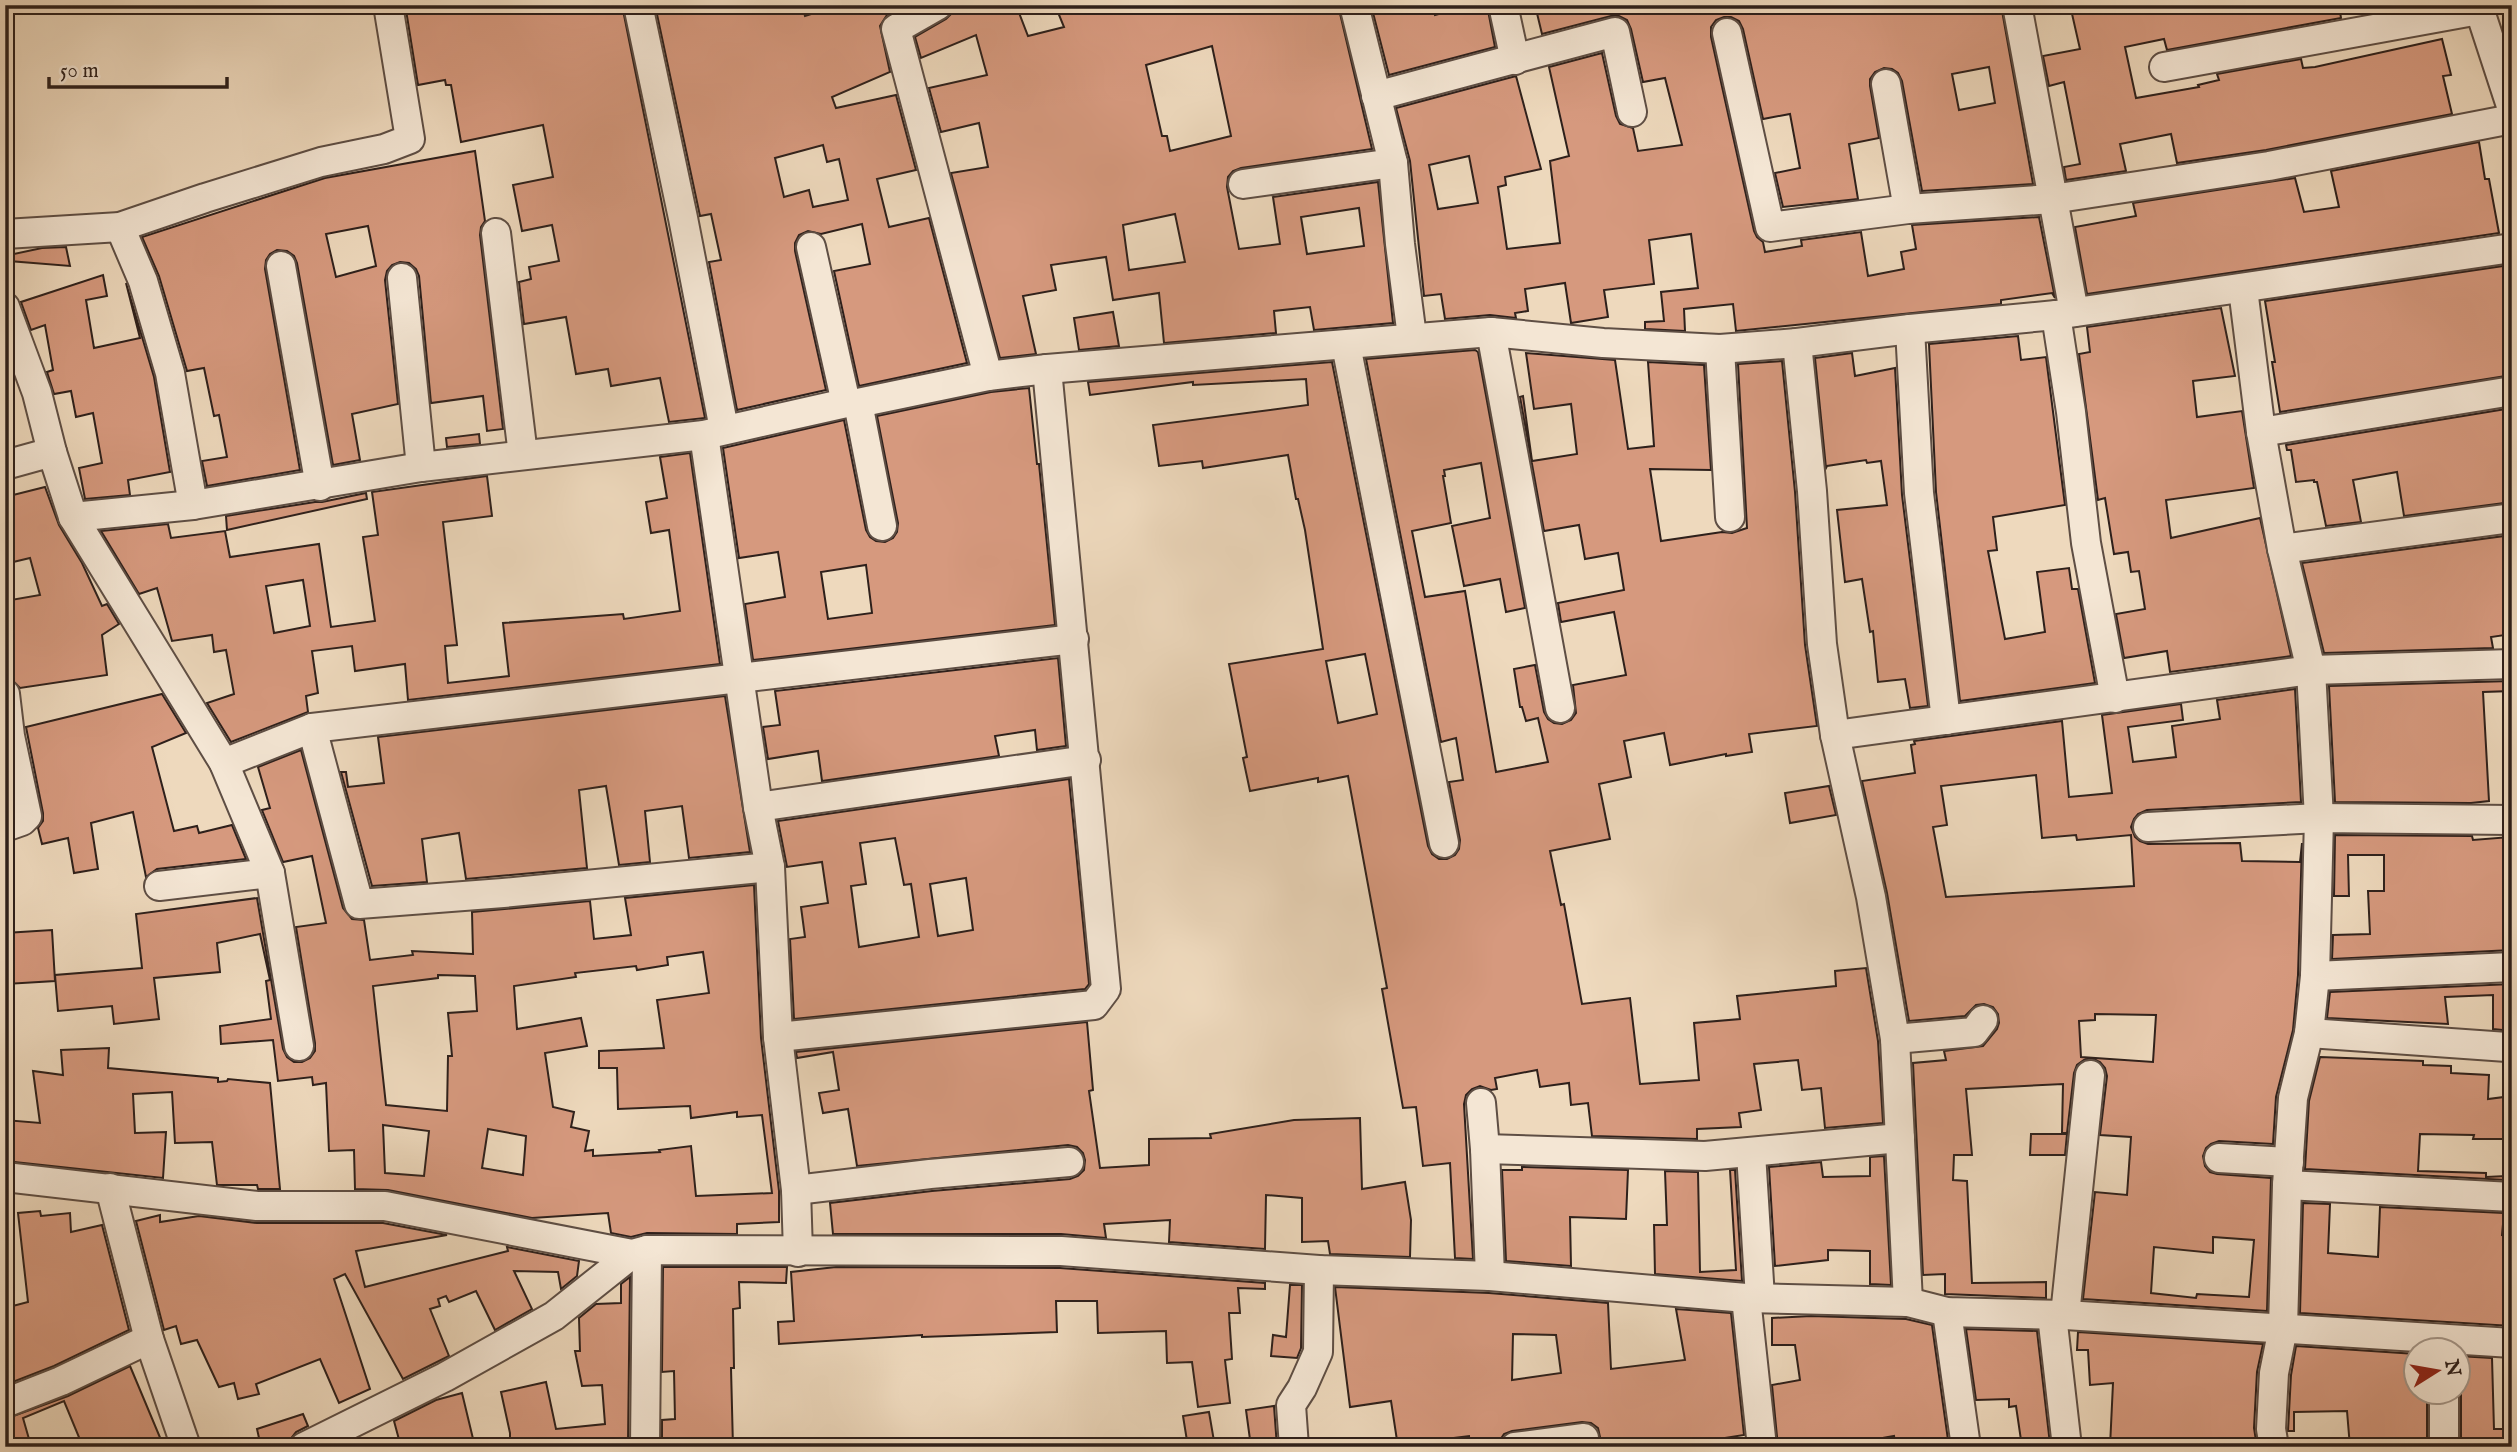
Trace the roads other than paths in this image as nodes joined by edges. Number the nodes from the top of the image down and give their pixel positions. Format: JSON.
{"nodes":[{"id":1,"x":388,"y":5,"type":"edge"},
{"id":2,"x":638,"y":5,"type":"edge"},
{"id":3,"x":938,"y":5,"type":"edge"},
{"id":4,"x":1354,"y":5,"type":"edge"},
{"id":5,"x":1503,"y":5,"type":"edge"},
{"id":6,"x":2017,"y":5,"type":"edge"},
{"id":7,"x":2479,"y":8,"type":"edge"},
{"id":8,"x":1727,"y":33,"type":"dead end"},
{"id":9,"x":1515,"y":60,"type":"junction"},
{"id":10,"x":2164,"y":67,"type":"dead end"},
{"id":11,"x":1886,"y":84,"type":"dead end"},
{"id":12,"x":1376,"y":96,"type":"junction"},
{"id":13,"x":2512,"y":108,"type":"edge"},
{"id":14,"x":1632,"y":112,"type":"dead end"},
{"id":15,"x":2512,"y":119,"type":"edge"},
{"id":16,"x":1393,"y":163,"type":"junction"},
{"id":17,"x":1243,"y":184,"type":"dead end"},
{"id":18,"x":2052,"y":199,"type":"junction"},
{"id":19,"x":1908,"y":209,"type":"junction"},
{"id":20,"x":120,"y":227,"type":"junction"},
{"id":21,"x":496,"y":233,"type":"dead end"},
{"id":22,"x":5,"y":234,"type":"edge"},
{"id":23,"x":811,"y":247,"type":"dead end"},
{"id":24,"x":2512,"y":248,"type":"edge"},
{"id":25,"x":281,"y":266,"type":"dead end"},
{"id":26,"x":402,"y":278,"type":"dead end"},
{"id":27,"x":2243,"y":289,"type":"junction"},
{"id":28,"x":5,"y":307,"type":"edge"},
{"id":29,"x":2065,"y":314,"type":"junction"},
{"id":30,"x":1910,"y":329,"type":"junction"},
{"id":31,"x":1491,"y":332,"type":"junction"},
{"id":32,"x":1412,"y":337,"type":"junction"},
{"id":33,"x":1797,"y":343,"type":"junction"},
{"id":34,"x":1346,"y":345,"type":"junction"},
{"id":35,"x":1720,"y":349,"type":"junction"},
{"id":36,"x":1047,"y":369,"type":"junction"},
{"id":37,"x":988,"y":376,"type":"junction"},
{"id":38,"x":2512,"y":391,"type":"edge"},
{"id":39,"x":852,"y":403,"type":"junction"},
{"id":40,"x":714,"y":432,"type":"junction"},
{"id":41,"x":2261,"y":432,"type":"junction"},
{"id":42,"x":52,"y":452,"type":"junction"},
{"id":43,"x":523,"y":455,"type":"junction"},
{"id":44,"x":5,"y":465,"type":"edge"},
{"id":45,"x":421,"y":467,"type":"junction"},
{"id":46,"x":320,"y":486,"type":"junction"},
{"id":47,"x":193,"y":505,"type":"junction"},
{"id":48,"x":73,"y":517,"type":"junction"},
{"id":49,"x":1730,"y":517,"type":"dead end"},
{"id":50,"x":2512,"y":518,"type":"edge"},
{"id":51,"x":882,"y":526,"type":"dead end"},
{"id":52,"x":2281,"y":549,"type":"junction"},
{"id":53,"x":1074,"y":639,"type":"junction"},
{"id":54,"x":2512,"y":664,"type":"edge"},
{"id":55,"x":2311,"y":670,"type":"junction"},
{"id":56,"x":740,"y":676,"type":"junction"},
{"id":57,"x":5,"y":694,"type":"edge"},
{"id":58,"x":2115,"y":698,"type":"junction"},
{"id":59,"x":1560,"y":708,"type":"dead end"},
{"id":60,"x":1946,"y":720,"type":"junction"},
{"id":61,"x":312,"y":728,"type":"junction"},
{"id":62,"x":1835,"y":735,"type":"junction"},
{"id":63,"x":8,"y":737,"type":"edge"},
{"id":64,"x":1086,"y":760,"type":"junction"},
{"id":65,"x":223,"y":763,"type":"junction"},
{"id":66,"x":758,"y":807,"type":"junction"},
{"id":67,"x":2319,"y":818,"type":"junction"},
{"id":68,"x":2512,"y":820,"type":"edge"},
{"id":69,"x":5,"y":827,"type":"edge"},
{"id":70,"x":2148,"y":827,"type":"dead end"},
{"id":71,"x":1444,"y":843,"type":"dead end"},
{"id":72,"x":770,"y":867,"type":"junction"},
{"id":73,"x":270,"y":873,"type":"junction"},
{"id":74,"x":159,"y":886,"type":"dead end"},
{"id":75,"x":2512,"y":968,"type":"edge"},
{"id":76,"x":2315,"y":976,"type":"junction"},
{"id":77,"x":1983,"y":1020,"type":"dead end"},
{"id":78,"x":2309,"y":1033,"type":"junction"},
{"id":79,"x":778,"y":1037,"type":"junction"},
{"id":80,"x":1895,"y":1039,"type":"junction"},
{"id":81,"x":299,"y":1046,"type":"dead end"},
{"id":82,"x":2507,"y":1047,"type":"dead end"},
{"id":83,"x":2090,"y":1075,"type":"dead end"},
{"id":84,"x":1481,"y":1103,"type":"dead end"},
{"id":85,"x":1900,"y":1138,"type":"junction"},
{"id":86,"x":1486,"y":1149,"type":"junction"},
{"id":87,"x":1751,"y":1153,"type":"junction"},
{"id":88,"x":2219,"y":1158,"type":"dead end"},
{"id":89,"x":1069,"y":1162,"type":"dead end"},
{"id":90,"x":2288,"y":1173,"type":"junction"},
{"id":91,"x":5,"y":1177,"type":"edge"},
{"id":92,"x":110,"y":1188,"type":"junction"},
{"id":93,"x":796,"y":1191,"type":"junction"},
{"id":94,"x":2512,"y":1197,"type":"edge"},
{"id":95,"x":640,"y":1252,"type":"junction"},
{"id":96,"x":798,"y":1252,"type":"junction"},
{"id":97,"x":1319,"y":1270,"type":"junction"},
{"id":98,"x":1490,"y":1276,"type":"junction"},
{"id":99,"x":1753,"y":1298,"type":"junction"},
{"id":100,"x":1908,"y":1302,"type":"junction"},
{"id":101,"x":1947,"y":1312,"type":"junction"},
{"id":102,"x":2058,"y":1315,"type":"junction"},
{"id":103,"x":2283,"y":1328,"type":"junction"},
{"id":104,"x":149,"y":1339,"type":"junction"},
{"id":105,"x":2402,"y":1341,"type":"edge"},
{"id":106,"x":2512,"y":1343,"type":"edge"},
{"id":107,"x":2472,"y":1344,"type":"edge"},
{"id":108,"x":5,"y":1403,"type":"edge"},
{"id":109,"x":2444,"y":1406,"type":"edge"},
{"id":110,"x":1584,"y":1438,"type":"dead end"},
{"id":111,"x":1754,"y":1445,"type":"edge"},
{"id":112,"x":186,"y":1447,"type":"edge"},
{"id":113,"x":304,"y":1447,"type":"edge"},
{"id":114,"x":645,"y":1447,"type":"edge"},
{"id":115,"x":1294,"y":1447,"type":"edge"},
{"id":116,"x":1515,"y":1447,"type":"edge"},
{"id":117,"x":1966,"y":1447,"type":"edge"},
{"id":118,"x":2067,"y":1447,"type":"edge"},
{"id":119,"x":2274,"y":1447,"type":"edge"},
{"id":120,"x":2444,"y":1447,"type":"edge"}],
"edges":[{"from":1,"to":20,"type":"street"},
{"from":2,"to":40,"type":"street"},
{"from":3,"to":37,"type":"street"},
{"from":4,"to":12,"type":"street"},
{"from":5,"to":9,"type":"street"},
{"from":6,"to":18,"type":"street"},
{"from":7,"to":10,"type":"street"},
{"from":7,"to":13,"type":"street"},
{"from":8,"to":19,"type":"street"},
{"from":9,"to":12,"type":"street"},
{"from":9,"to":14,"type":"street"},
{"from":11,"to":19,"type":"street"},
{"from":12,"to":16,"type":"street"},
{"from":15,"to":18,"type":"street"},
{"from":16,"to":17,"type":"street"},
{"from":16,"to":32,"type":"street"},
{"from":18,"to":19,"type":"street"},
{"from":18,"to":29,"type":"street"},
{"from":20,"to":22,"type":"street"},
{"from":20,"to":47,"type":"street"},
{"from":21,"to":43,"type":"street"},
{"from":23,"to":39,"type":"street"},
{"from":24,"to":27,"type":"street"},
{"from":25,"to":46,"type":"street"},
{"from":26,"to":45,"type":"street"},
{"from":27,"to":29,"type":"street"},
{"from":27,"to":41,"type":"street"},
{"from":28,"to":42,"type":"street"},
{"from":29,"to":30,"type":"street"},
{"from":29,"to":58,"type":"street"},
{"from":30,"to":33,"type":"street"},
{"from":30,"to":60,"type":"street"},
{"from":31,"to":32,"type":"street"},
{"from":31,"to":35,"type":"street"},
{"from":31,"to":59,"type":"street"},
{"from":32,"to":34,"type":"street"},
{"from":33,"to":35,"type":"street"},
{"from":33,"to":62,"type":"street"},
{"from":34,"to":36,"type":"street"},
{"from":34,"to":71,"type":"street"},
{"from":35,"to":49,"type":"street"},
{"from":36,"to":37,"type":"street"},
{"from":36,"to":53,"type":"street"},
{"from":37,"to":39,"type":"street"},
{"from":38,"to":41,"type":"street"},
{"from":39,"to":40,"type":"street"},
{"from":39,"to":51,"type":"street"},
{"from":40,"to":43,"type":"street"},
{"from":40,"to":56,"type":"street"},
{"from":41,"to":52,"type":"street"},
{"from":42,"to":44,"type":"street"},
{"from":42,"to":48,"type":"street"},
{"from":43,"to":45,"type":"street"},
{"from":45,"to":46,"type":"street"},
{"from":46,"to":47,"type":"street"},
{"from":47,"to":48,"type":"street"},
{"from":48,"to":65,"type":"street"},
{"from":50,"to":52,"type":"street"},
{"from":52,"to":55,"type":"street"},
{"from":53,"to":56,"type":"street"},
{"from":53,"to":64,"type":"street"},
{"from":54,"to":55,"type":"street"},
{"from":55,"to":58,"type":"street"},
{"from":55,"to":67,"type":"street"},
{"from":56,"to":61,"type":"street"},
{"from":56,"to":66,"type":"street"},
{"from":57,"to":63,"type":"street"},
{"from":58,"to":60,"type":"street"},
{"from":60,"to":62,"type":"street"},
{"from":61,"to":65,"type":"street"},
{"from":61,"to":72,"type":"street"},
{"from":62,"to":80,"type":"street"},
{"from":63,"to":69,"type":"street"},
{"from":64,"to":66,"type":"street"},
{"from":64,"to":79,"type":"street"},
{"from":65,"to":73,"type":"street"},
{"from":66,"to":72,"type":"street"},
{"from":67,"to":68,"type":"street"},
{"from":67,"to":70,"type":"street"},
{"from":67,"to":76,"type":"street"},
{"from":72,"to":79,"type":"street"},
{"from":73,"to":74,"type":"street"},
{"from":73,"to":81,"type":"street"},
{"from":75,"to":76,"type":"street"},
{"from":76,"to":78,"type":"street"},
{"from":77,"to":80,"type":"street"},
{"from":78,"to":82,"type":"street"},
{"from":78,"to":90,"type":"street"},
{"from":79,"to":93,"type":"street"},
{"from":80,"to":85,"type":"street"},
{"from":83,"to":102,"type":"street"},
{"from":84,"to":86,"type":"street"},
{"from":85,"to":87,"type":"street"},
{"from":85,"to":100,"type":"street"},
{"from":86,"to":87,"type":"street"},
{"from":86,"to":98,"type":"street"},
{"from":87,"to":99,"type":"street"},
{"from":88,"to":90,"type":"street"},
{"from":89,"to":93,"type":"street"},
{"from":90,"to":94,"type":"street"},
{"from":90,"to":103,"type":"street"},
{"from":91,"to":92,"type":"street"},
{"from":92,"to":95,"type":"street"},
{"from":92,"to":104,"type":"street"},
{"from":93,"to":96,"type":"street"},
{"from":95,"to":96,"type":"street"},
{"from":95,"to":113,"type":"street"},
{"from":95,"to":114,"type":"street"},
{"from":96,"to":97,"type":"street"},
{"from":97,"to":98,"type":"street"},
{"from":97,"to":115,"type":"street"},
{"from":98,"to":99,"type":"street"},
{"from":99,"to":100,"type":"street"},
{"from":99,"to":111,"type":"street"},
{"from":100,"to":101,"type":"street"},
{"from":101,"to":102,"type":"street"},
{"from":101,"to":117,"type":"street"},
{"from":102,"to":103,"type":"street"},
{"from":102,"to":118,"type":"street"},
{"from":103,"to":105,"type":"street"},
{"from":103,"to":119,"type":"street"},
{"from":104,"to":108,"type":"street"},
{"from":104,"to":112,"type":"street"},
{"from":106,"to":107,"type":"street"},
{"from":109,"to":120,"type":"street"},
{"from":110,"to":116,"type":"street"}]}
